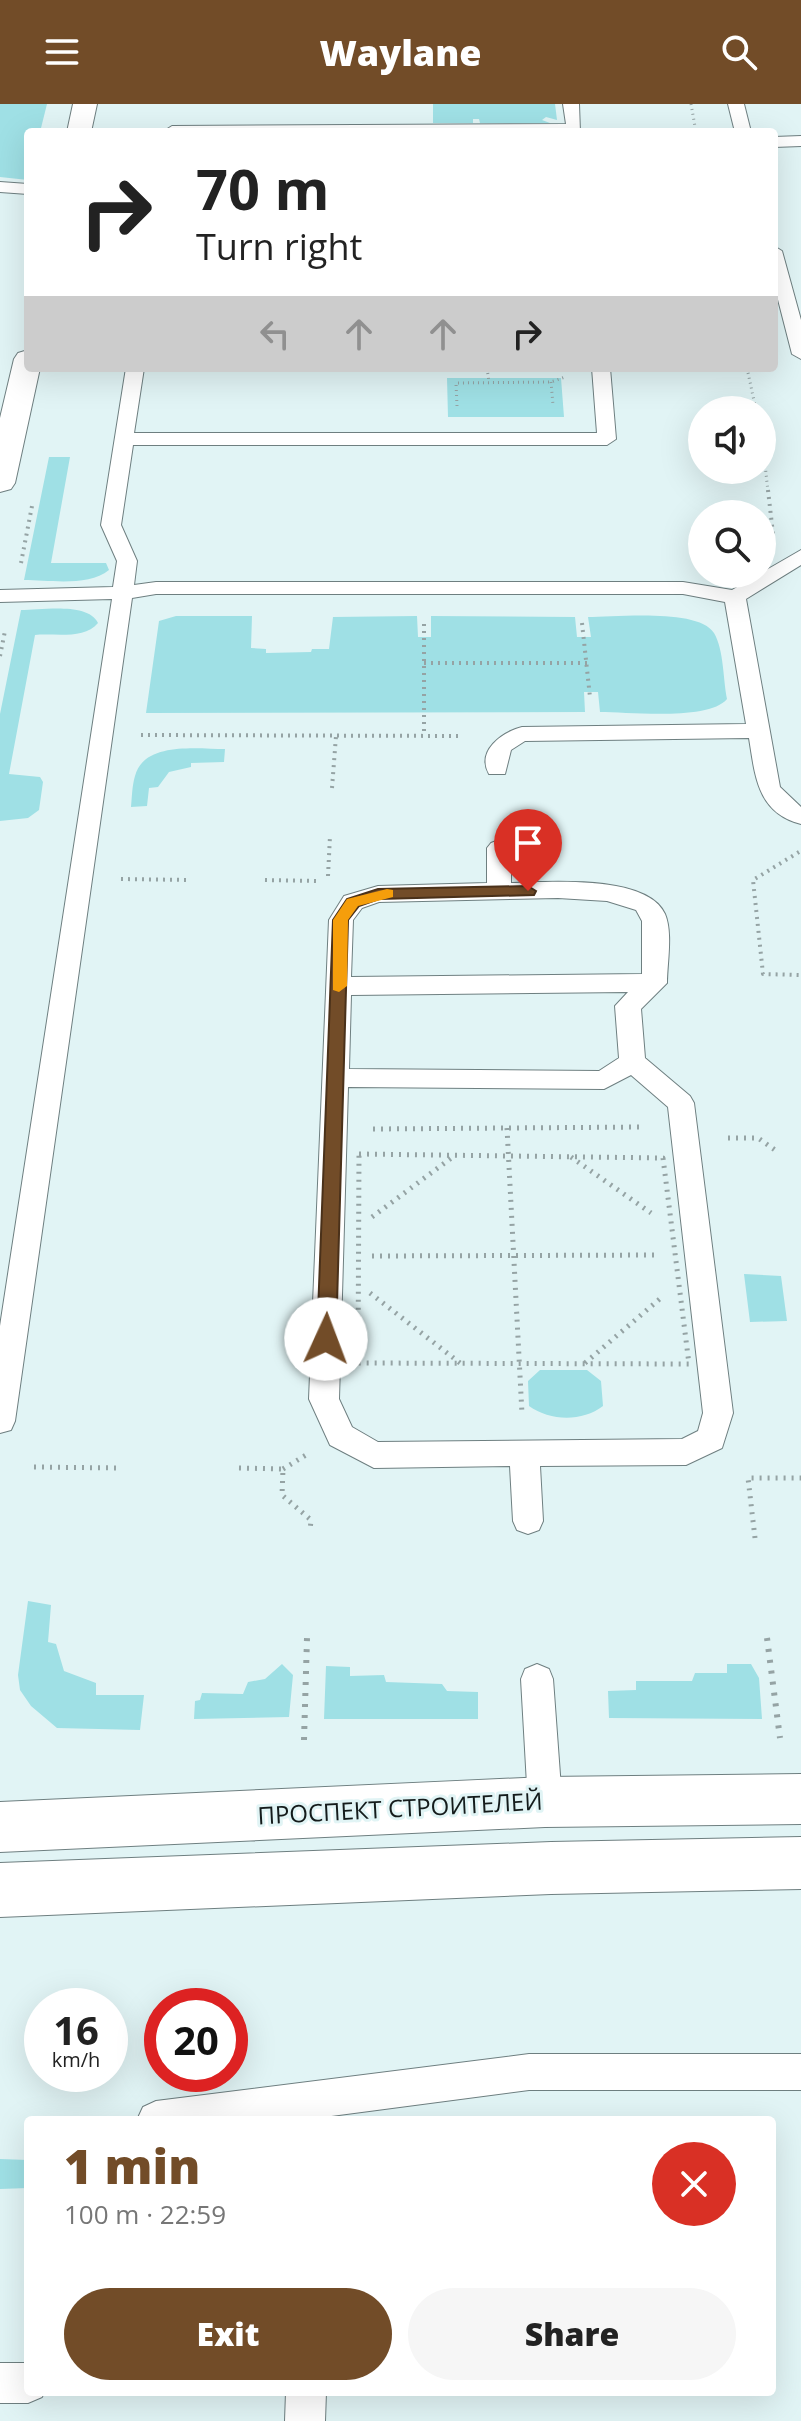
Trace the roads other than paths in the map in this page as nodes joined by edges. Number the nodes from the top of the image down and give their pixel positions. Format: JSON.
{"nodes":[{"id":1,"x":85,"y":104,"type":"edge"},
{"id":2,"x":571,"y":104,"type":"edge"},
{"id":3,"x":736,"y":104,"type":"edge"},
{"id":4,"x":173,"y":127,"type":"edge"},
{"id":5,"x":80,"y":128,"type":"edge"},
{"id":6,"x":374,"y":128,"type":"edge"},
{"id":7,"x":574,"y":128,"type":"edge"},
{"id":8,"x":742,"y":128,"type":"edge"},
{"id":9,"x":801,"y":141,"type":"edge"},
{"id":10,"x":778,"y":142,"type":"edge"},
{"id":11,"x":0,"y":187,"type":"edge"},
{"id":12,"x":24,"y":189,"type":"edge"},
{"id":13,"x":778,"y":266,"type":"edge"},
{"id":14,"x":801,"y":354,"type":"edge"},
{"id":15,"x":25,"y":372,"type":"edge"},
{"id":16,"x":134,"y":372,"type":"edge"},
{"id":17,"x":601,"y":372,"type":"edge"},
{"id":18,"x":124,"y":439,"type":"junction"},
{"id":19,"x":0,"y":483,"type":"edge"},
{"id":20,"x":801,"y":556,"type":"edge"},
{"id":21,"x":121,"y":593,"type":"junction"},
{"id":22,"x":0,"y":596,"type":"edge"},
{"id":23,"x":735,"y":597,"type":"junction"},
{"id":24,"x":760,"y":731,"type":"junction"},
{"id":25,"x":497,"y":769,"type":"dead end"},
{"id":26,"x":801,"y":817,"type":"edge"},
{"id":27,"x":499,"y":848,"type":"dead end"},
{"id":28,"x":499,"y":891,"type":"junction"},
{"id":29,"x":655,"y":983,"type":"junction"},
{"id":30,"x":339,"y":986,"type":"junction"},
{"id":31,"x":632,"y":1062,"type":"junction"},
{"id":32,"x":336,"y":1078,"type":"junction"},
{"id":33,"x":0,"y":1421,"type":"edge"},
{"id":34,"x":524,"y":1453,"type":"junction"},
{"id":35,"x":528,"y":1521,"type":"dead end"},
{"id":36,"x":537,"y":1679,"type":"dead end"},
{"id":37,"x":801,"y":1799,"type":"edge"},
{"id":38,"x":545,"y":1802,"type":"junction"},
{"id":39,"x":0,"y":1827,"type":"edge"},
{"id":40,"x":801,"y":1863,"type":"edge"},
{"id":41,"x":0,"y":1890,"type":"edge"},
{"id":42,"x":801,"y":2072,"type":"edge"},
{"id":43,"x":187,"y":2116,"type":"edge"},
{"id":44,"x":0,"y":2383,"type":"edge"},
{"id":45,"x":24,"y":2383,"type":"edge"},
{"id":46,"x":306,"y":2396,"type":"edge"},
{"id":47,"x":305,"y":2421,"type":"edge"}],
"edges":[{"from":1,"to":5,"type":"street"},
{"from":2,"to":7,"type":"lane"},
{"from":3,"to":8,"type":"lane"},
{"from":4,"to":6,"type":"lane"},
{"from":9,"to":10,"type":"lane"},
{"from":11,"to":12,"type":"lane"},
{"from":13,"to":14,"type":"lane"},
{"from":15,"to":19,"type":"street"},
{"from":16,"to":18,"type":"lane"},
{"from":17,"to":18,"type":"lane"},
{"from":18,"to":21,"type":"lane"},
{"from":20,"to":23,"type":"lane"},
{"from":21,"to":22,"type":"lane"},
{"from":21,"to":23,"type":"lane"},
{"from":21,"to":33,"type":"lane"},
{"from":23,"to":24,"type":"lane"},
{"from":24,"to":25,"type":"lane"},
{"from":24,"to":26,"type":"lane"},
{"from":27,"to":28,"type":"lane"},
{"from":28,"to":29,"type":"lane"},
{"from":28,"to":30,"type":"lane"},
{"from":29,"to":30,"type":"lane"},
{"from":29,"to":31,"type":"lane"},
{"from":30,"to":32,"type":"lane"},
{"from":31,"to":32,"type":"lane"},
{"from":31,"to":34,"type":"lane"},
{"from":32,"to":34,"type":"lane"},
{"from":34,"to":35,"type":"lane"},
{"from":36,"to":38,"type":"lane"},
{"from":37,"to":38,"type":"street","name":"ПРОСПЕКТ СТРОИТЕЛЕЙ"},
{"from":38,"to":39,"type":"street","name":"ПРОСПЕКТ СТРОИТЕЛЕЙ"},
{"from":40,"to":41,"type":"street"},
{"from":42,"to":43,"type":"lane"},
{"from":44,"to":45,"type":"lane"},
{"from":46,"to":47,"type":"lane"}]}
